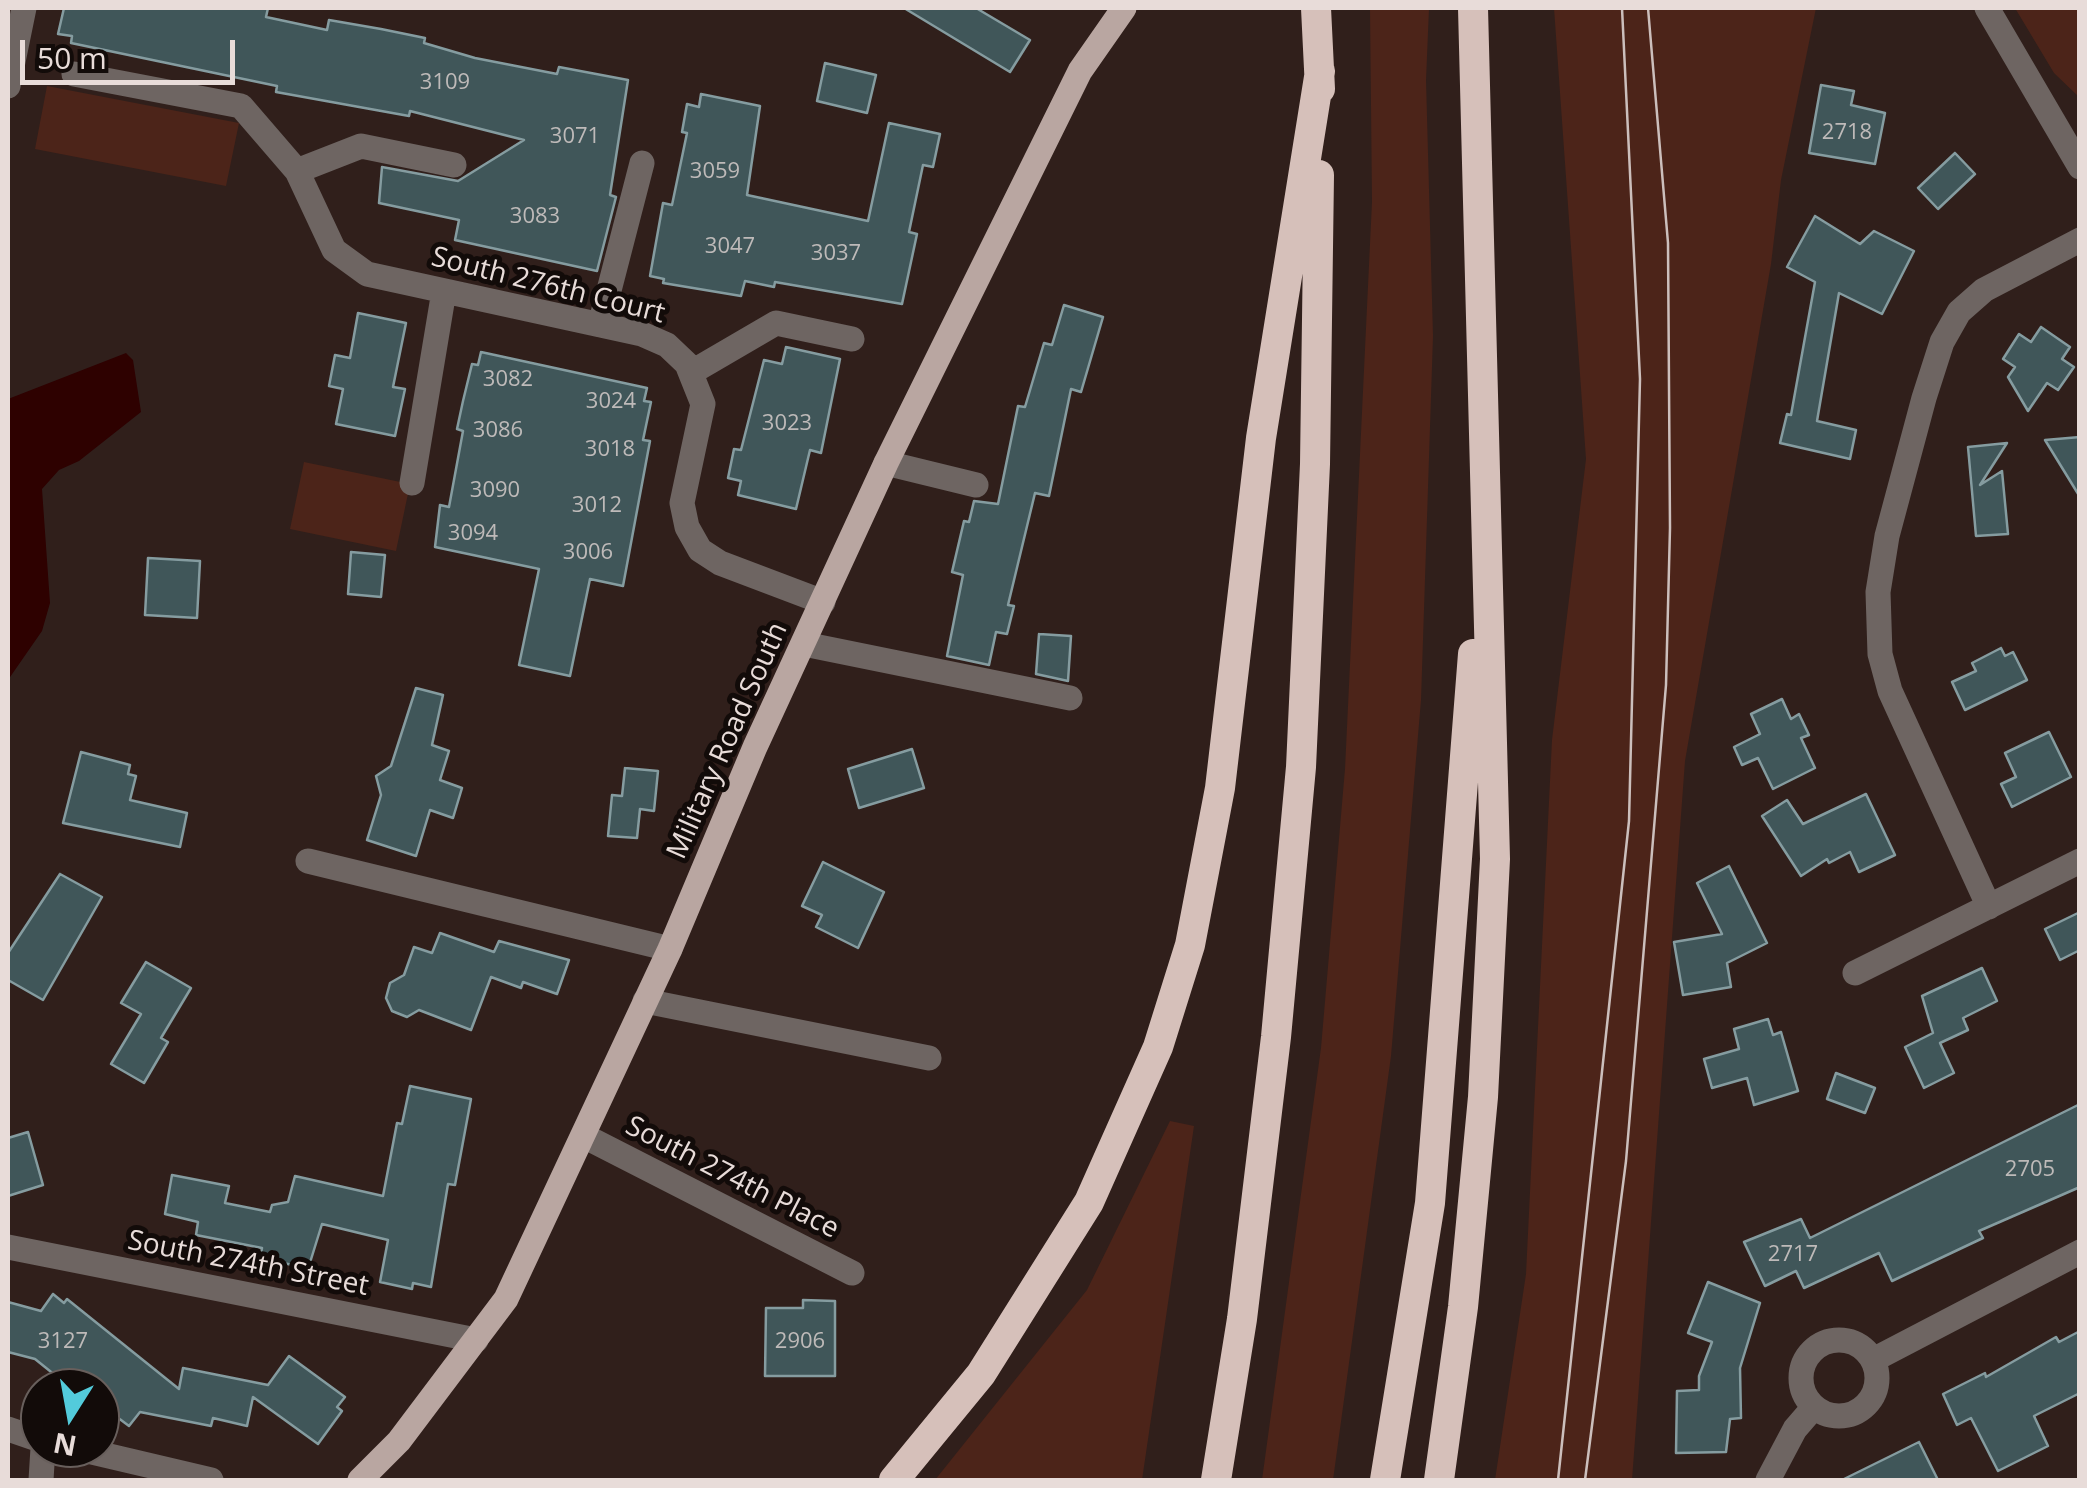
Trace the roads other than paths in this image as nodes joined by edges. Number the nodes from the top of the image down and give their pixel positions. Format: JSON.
{"nodes":[{"id":1,"x":24,"y":8,"type":"edge"},
{"id":2,"x":1124,"y":8,"type":"edge"},
{"id":3,"x":1316,"y":8,"type":"edge"},
{"id":4,"x":1473,"y":8,"type":"edge"},
{"id":5,"x":1986,"y":8,"type":"edge"},
{"id":6,"x":1320,"y":71,"type":"junction"},
{"id":7,"x":74,"y":74,"type":"dead end"},
{"id":8,"x":8,"y":86,"type":"edge"},
{"id":9,"x":642,"y":163,"type":"dead end"},
{"id":10,"x":454,"y":164,"type":"dead end"},
{"id":11,"x":2080,"y":167,"type":"edge"},
{"id":12,"x":297,"y":171,"type":"junction"},
{"id":13,"x":2080,"y":240,"type":"edge"},
{"id":14,"x":444,"y":290,"type":"junction"},
{"id":15,"x":600,"y":325,"type":"junction"},
{"id":16,"x":852,"y":338,"type":"dead end"},
{"id":17,"x":692,"y":372,"type":"junction"},
{"id":18,"x":886,"y":464,"type":"junction"},
{"id":19,"x":412,"y":483,"type":"dead end"},
{"id":20,"x":976,"y":486,"type":"dead end"},
{"id":21,"x":1486,"y":492,"type":"junction"},
{"id":22,"x":823,"y":602,"type":"junction"},
{"id":23,"x":804,"y":644,"type":"junction"},
{"id":24,"x":1070,"y":698,"type":"dead end"},
{"id":25,"x":308,"y":861,"type":"dead end"},
{"id":26,"x":2080,"y":862,"type":"edge"},
{"id":27,"x":1989,"y":907,"type":"junction"},
{"id":28,"x":670,"y":948,"type":"junction"},
{"id":29,"x":1855,"y":973,"type":"dead end"},
{"id":30,"x":645,"y":1001,"type":"junction"},
{"id":31,"x":929,"y":1058,"type":"dead end"},
{"id":32,"x":584,"y":1136,"type":"junction"},
{"id":33,"x":8,"y":1247,"type":"edge"},
{"id":34,"x":2080,"y":1252,"type":"edge"},
{"id":35,"x":852,"y":1273,"type":"dead end"},
{"id":36,"x":476,"y":1340,"type":"junction"},
{"id":37,"x":1872,"y":1360,"type":"junction"},
{"id":38,"x":1814,"y":1407,"type":"junction"},
{"id":39,"x":120,"y":1459,"type":"edge"},
{"id":40,"x":211,"y":1480,"type":"edge"},
{"id":41,"x":360,"y":1480,"type":"edge"},
{"id":42,"x":894,"y":1480,"type":"edge"},
{"id":43,"x":1216,"y":1480,"type":"edge"},
{"id":44,"x":1385,"y":1480,"type":"edge"},
{"id":45,"x":1439,"y":1480,"type":"edge"},
{"id":46,"x":1768,"y":1480,"type":"edge"}],
"edges":[{"from":1,"to":8,"type":"street"},
{"from":2,"to":18,"type":"main road","name":"Military Road South"},
{"from":3,"to":6,"type":"highway"},
{"from":4,"to":21,"type":"highway"},
{"from":5,"to":11,"type":"street"},
{"from":6,"to":42,"type":"highway"},
{"from":6,"to":43,"type":"highway"},
{"from":7,"to":12,"type":"street","name":"South 276th Court"},
{"from":9,"to":15,"type":"street"},
{"from":10,"to":12,"type":"street"},
{"from":12,"to":14,"type":"street","name":"South 276th Court"},
{"from":13,"to":27,"type":"street"},
{"from":14,"to":15,"type":"street","name":"South 276th Court"},
{"from":14,"to":19,"type":"street"},
{"from":15,"to":17,"type":"street","name":"South 276th Court"},
{"from":16,"to":17,"type":"street"},
{"from":17,"to":22,"type":"street"},
{"from":18,"to":20,"type":"street"},
{"from":18,"to":22,"type":"main road","name":"Military Road South"},
{"from":21,"to":44,"type":"highway"},
{"from":21,"to":45,"type":"highway"},
{"from":22,"to":23,"type":"main road","name":"Military Road South"},
{"from":23,"to":24,"type":"street"},
{"from":23,"to":28,"type":"main road","name":"Military Road South"},
{"from":25,"to":28,"type":"street"},
{"from":26,"to":27,"type":"street"},
{"from":27,"to":29,"type":"street"},
{"from":28,"to":30,"type":"main road","name":"Military Road South"},
{"from":30,"to":31,"type":"street"},
{"from":30,"to":32,"type":"main road","name":"Military Road South"},
{"from":32,"to":35,"type":"street","name":"South 274th Place"},
{"from":32,"to":36,"type":"main road","name":"Military Road South"},
{"from":33,"to":36,"type":"street","name":"South 274th Street"},
{"from":34,"to":37,"type":"street"},
{"from":36,"to":41,"type":"main road","name":"Military Road South"},
{"from":37,"to":38,"type":"street"},
{"from":37,"to":38,"type":"street"},
{"from":38,"to":46,"type":"street"},
{"from":39,"to":40,"type":"street"}]}
